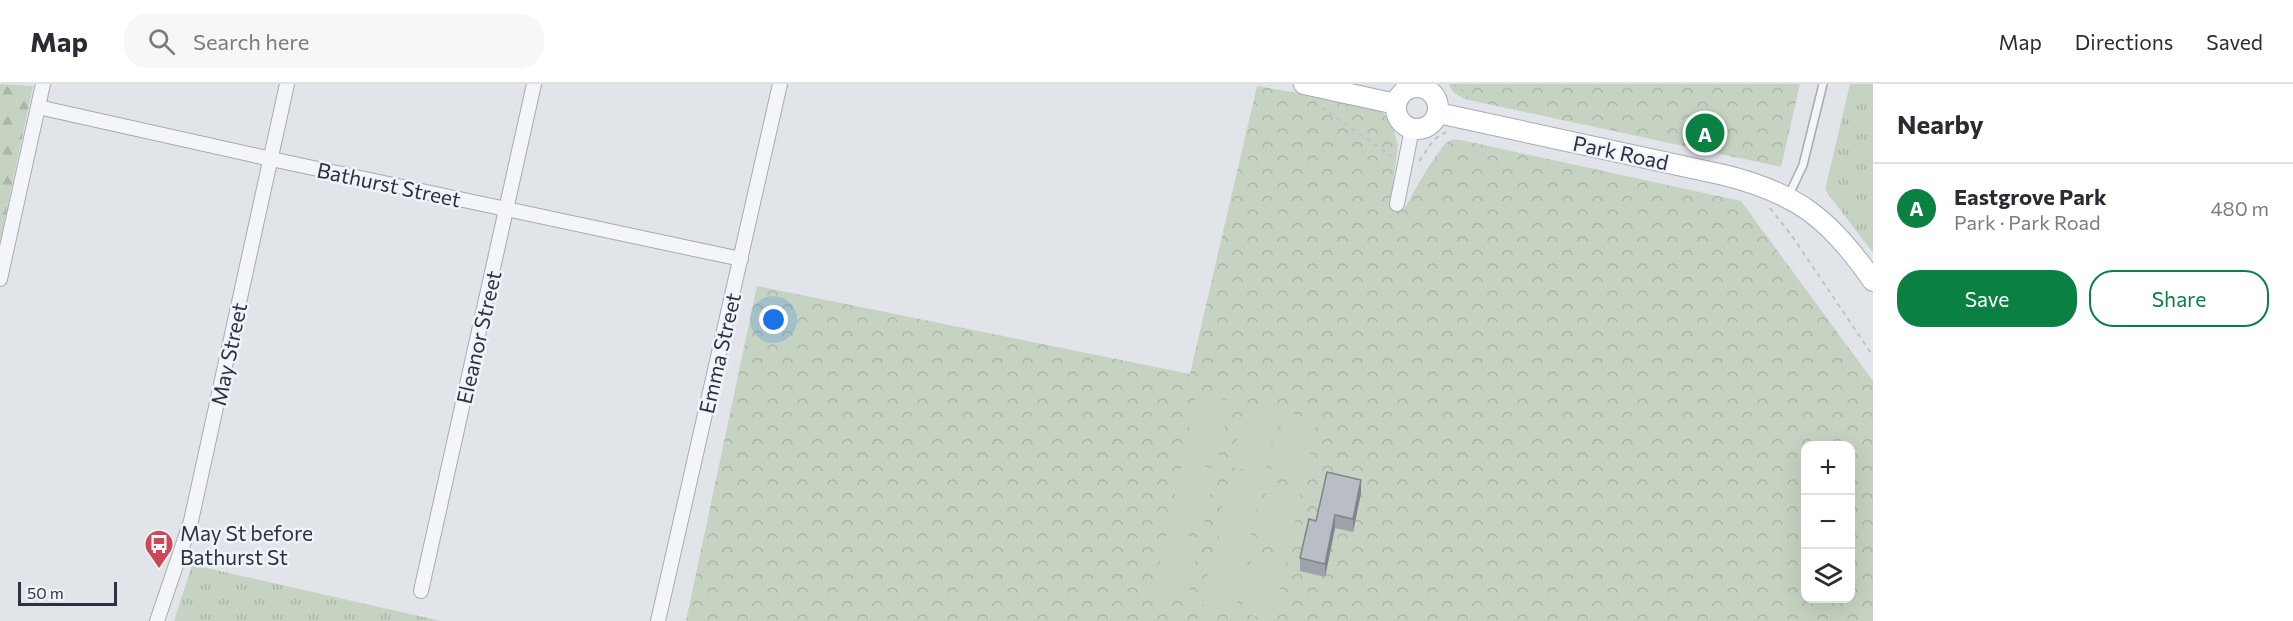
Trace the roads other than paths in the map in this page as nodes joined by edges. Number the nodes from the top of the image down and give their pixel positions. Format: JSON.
{"nodes":[{"id":1,"x":43,"y":84,"type":"edge"},
{"id":2,"x":287,"y":84,"type":"edge"},
{"id":3,"x":534,"y":84,"type":"edge"},
{"id":4,"x":780,"y":84,"type":"edge"},
{"id":5,"x":1823,"y":84,"type":"edge"},
{"id":6,"x":1421,"y":86,"type":"edge"},
{"id":7,"x":1306,"y":93,"type":"edge"},
{"id":8,"x":1396,"y":104,"type":"junction"},
{"id":9,"x":38,"y":107,"type":"junction"},
{"id":10,"x":1438,"y":113,"type":"junction"},
{"id":11,"x":1412,"y":129,"type":"junction"},
{"id":12,"x":271,"y":159,"type":"junction"},
{"id":13,"x":1788,"y":197,"type":"junction"},
{"id":14,"x":1397,"y":204,"type":"dead end"},
{"id":15,"x":506,"y":210,"type":"junction"},
{"id":16,"x":741,"y":259,"type":"junction"},
{"id":17,"x":0,"y":279,"type":"edge"},
{"id":18,"x":1873,"y":281,"type":"edge"},
{"id":19,"x":421,"y":591,"type":"dead end"},
{"id":20,"x":157,"y":621,"type":"edge"},
{"id":21,"x":658,"y":621,"type":"edge"}],
"edges":[{"from":1,"to":9,"type":"street"},
{"from":2,"to":12,"type":"street","name":"May Street"},
{"from":3,"to":15,"type":"street","name":"Eleanor Street"},
{"from":4,"to":16,"type":"street","name":"Emma Street"},
{"from":5,"to":13,"type":"lane"},
{"from":6,"to":8,"type":"street"},
{"from":6,"to":10,"type":"street"},
{"from":7,"to":8,"type":"street"},
{"from":8,"to":11,"type":"street"},
{"from":9,"to":12,"type":"street","name":"Bathurst Street"},
{"from":9,"to":17,"type":"street"},
{"from":10,"to":11,"type":"street"},
{"from":10,"to":13,"type":"street","name":"Park Road"},
{"from":11,"to":14,"type":"street"},
{"from":12,"to":15,"type":"street","name":"Bathurst Street"},
{"from":12,"to":20,"type":"street","name":"May Street"},
{"from":13,"to":18,"type":"street","name":"Park Road"},
{"from":15,"to":16,"type":"street","name":"Bathurst Street"},
{"from":15,"to":19,"type":"street","name":"Eleanor Street"},
{"from":16,"to":21,"type":"street","name":"Emma Street"}]}
